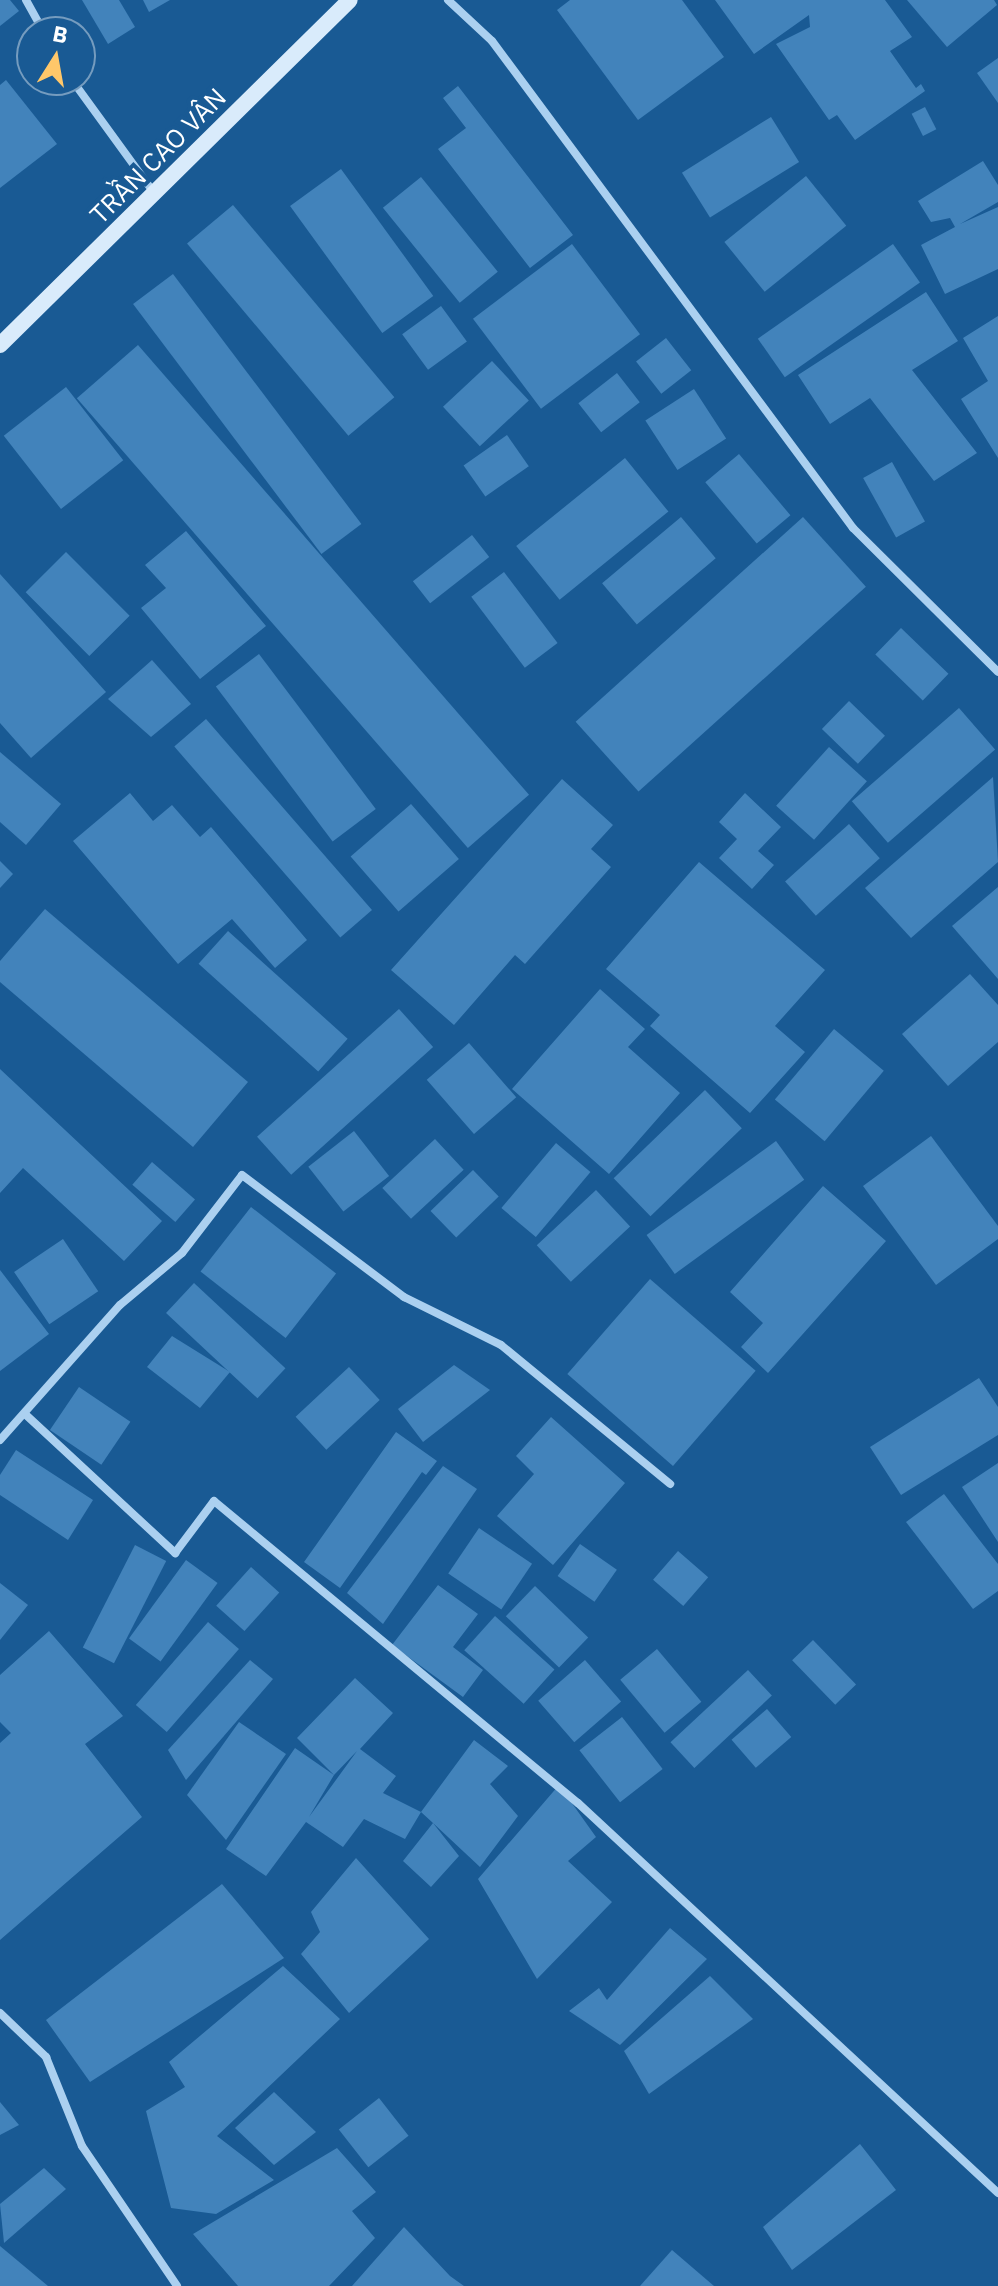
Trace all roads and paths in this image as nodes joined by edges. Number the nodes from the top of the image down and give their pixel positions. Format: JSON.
{"nodes":[{"id":1,"x":350,"y":0,"type":"edge"},
{"id":2,"x":448,"y":0,"type":"edge"},
{"id":3,"x":84,"y":96,"type":"edge"},
{"id":4,"x":154,"y":193,"type":"junction"},
{"id":5,"x":0,"y":345,"type":"edge"},
{"id":6,"x":998,"y":672,"type":"edge"},
{"id":7,"x":25,"y":1414,"type":"junction"},
{"id":8,"x":0,"y":1440,"type":"edge"},
{"id":9,"x":670,"y":1484,"type":"dead end"},
{"id":10,"x":0,"y":2013,"type":"edge"},
{"id":11,"x":998,"y":2193,"type":"edge"},
{"id":12,"x":177,"y":2286,"type":"edge"}],
"edges":[{"from":1,"to":4,"type":"street","name":"TRẦN CAO VÂN"},
{"from":2,"to":6,"type":"street"},
{"from":3,"to":4,"type":"street"},
{"from":4,"to":5,"type":"street","name":"TRẦN CAO VÂN"},
{"from":7,"to":8,"type":"street"},
{"from":7,"to":9,"type":"street"},
{"from":7,"to":11,"type":"street"},
{"from":10,"to":12,"type":"street"}]}
